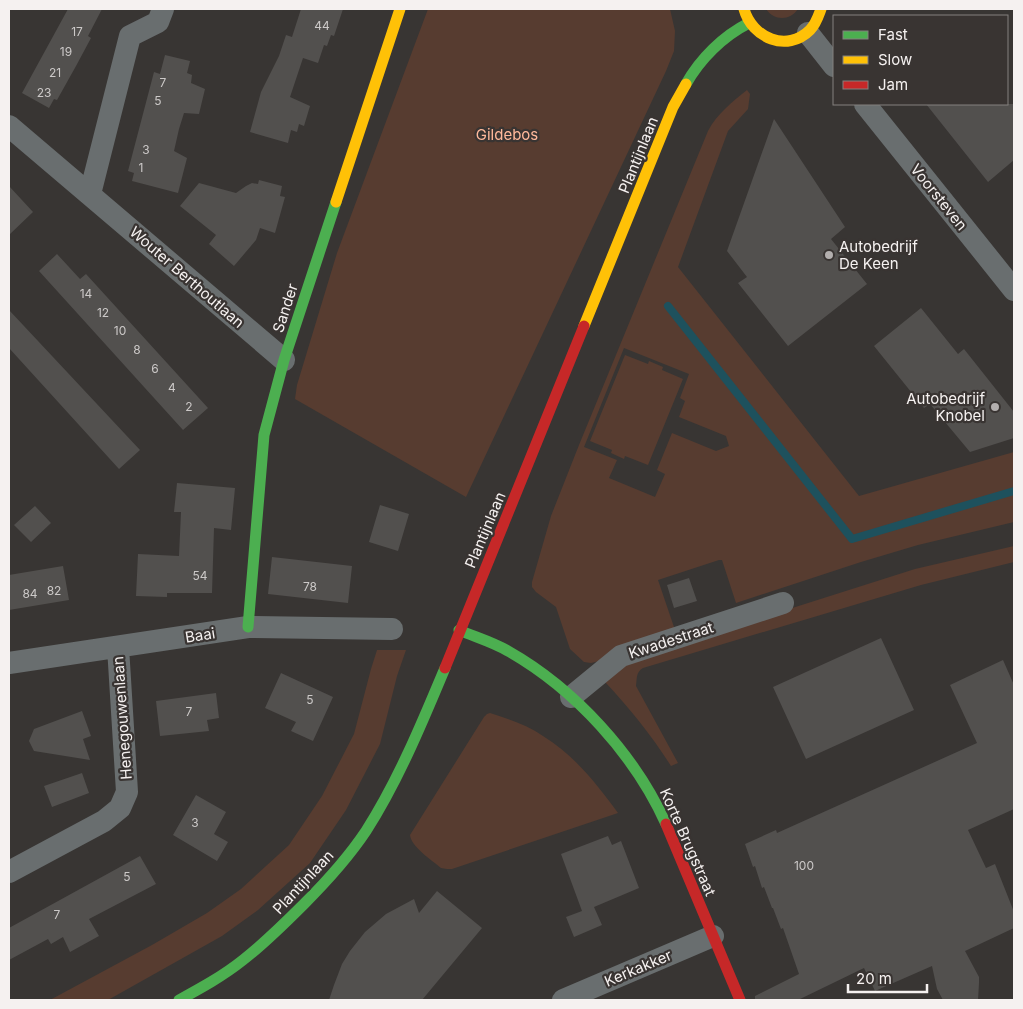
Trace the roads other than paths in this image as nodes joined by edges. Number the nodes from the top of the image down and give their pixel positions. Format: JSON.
{"nodes":[{"id":1,"x":163,"y":9,"type":"edge"},
{"id":2,"x":400,"y":9,"type":"edge"},
{"id":3,"x":744,"y":9,"type":"edge"},
{"id":4,"x":821,"y":9,"type":"edge"},
{"id":5,"x":749,"y":23,"type":"junction"},
{"id":6,"x":808,"y":33,"type":"junction"},
{"id":7,"x":833,"y":65,"type":"edge"},
{"id":8,"x":866,"y":105,"type":"edge"},
{"id":9,"x":9,"y":126,"type":"edge"},
{"id":10,"x":90,"y":194,"type":"junction"},
{"id":11,"x":1014,"y":290,"type":"edge"},
{"id":12,"x":284,"y":360,"type":"junction"},
{"id":13,"x":782,"y":603,"type":"dead end"},
{"id":14,"x":248,"y":627,"type":"junction"},
{"id":15,"x":392,"y":629,"type":"dead end"},
{"id":16,"x":459,"y":630,"type":"junction"},
{"id":17,"x":118,"y":647,"type":"junction"},
{"id":18,"x":9,"y":663,"type":"edge"},
{"id":19,"x":571,"y":697,"type":"junction"},
{"id":20,"x":9,"y":872,"type":"edge"},
{"id":21,"x":713,"y":936,"type":"junction"},
{"id":22,"x":179,"y":1000,"type":"edge"},
{"id":23,"x":562,"y":1000,"type":"edge"},
{"id":24,"x":740,"y":1000,"type":"edge"}],
"edges":[{"from":1,"to":10,"type":"street"},
{"from":2,"to":12,"type":"main road","name":"Sander"},
{"from":3,"to":5,"type":"main road"},
{"from":4,"to":6,"type":"main road"},
{"from":5,"to":6,"type":"main road"},
{"from":5,"to":16,"type":"main road","name":"Plantijnlaan"},
{"from":6,"to":7,"type":"street"},
{"from":8,"to":11,"type":"street","name":"Voorsteven"},
{"from":9,"to":10,"type":"street","name":"Wouter Berthoutlaan"},
{"from":10,"to":12,"type":"street","name":"Wouter Berthoutlaan"},
{"from":12,"to":14,"type":"main road","name":"Sander"},
{"from":13,"to":19,"type":"street","name":"Kwadestraat"},
{"from":14,"to":15,"type":"street","name":"Baai"},
{"from":14,"to":17,"type":"street","name":"Baai"},
{"from":16,"to":19,"type":"main road","name":"Korte Brugstraat"},
{"from":16,"to":22,"type":"main road","name":"Plantijnlaan"},
{"from":17,"to":18,"type":"street","name":"Baai"},
{"from":17,"to":20,"type":"street","name":"Henegouwenlaan"},
{"from":19,"to":21,"type":"main road","name":"Korte Brugstraat"},
{"from":21,"to":23,"type":"street","name":"Kerkakker"},
{"from":21,"to":24,"type":"main road","name":"Korte Brugstraat"}]}
